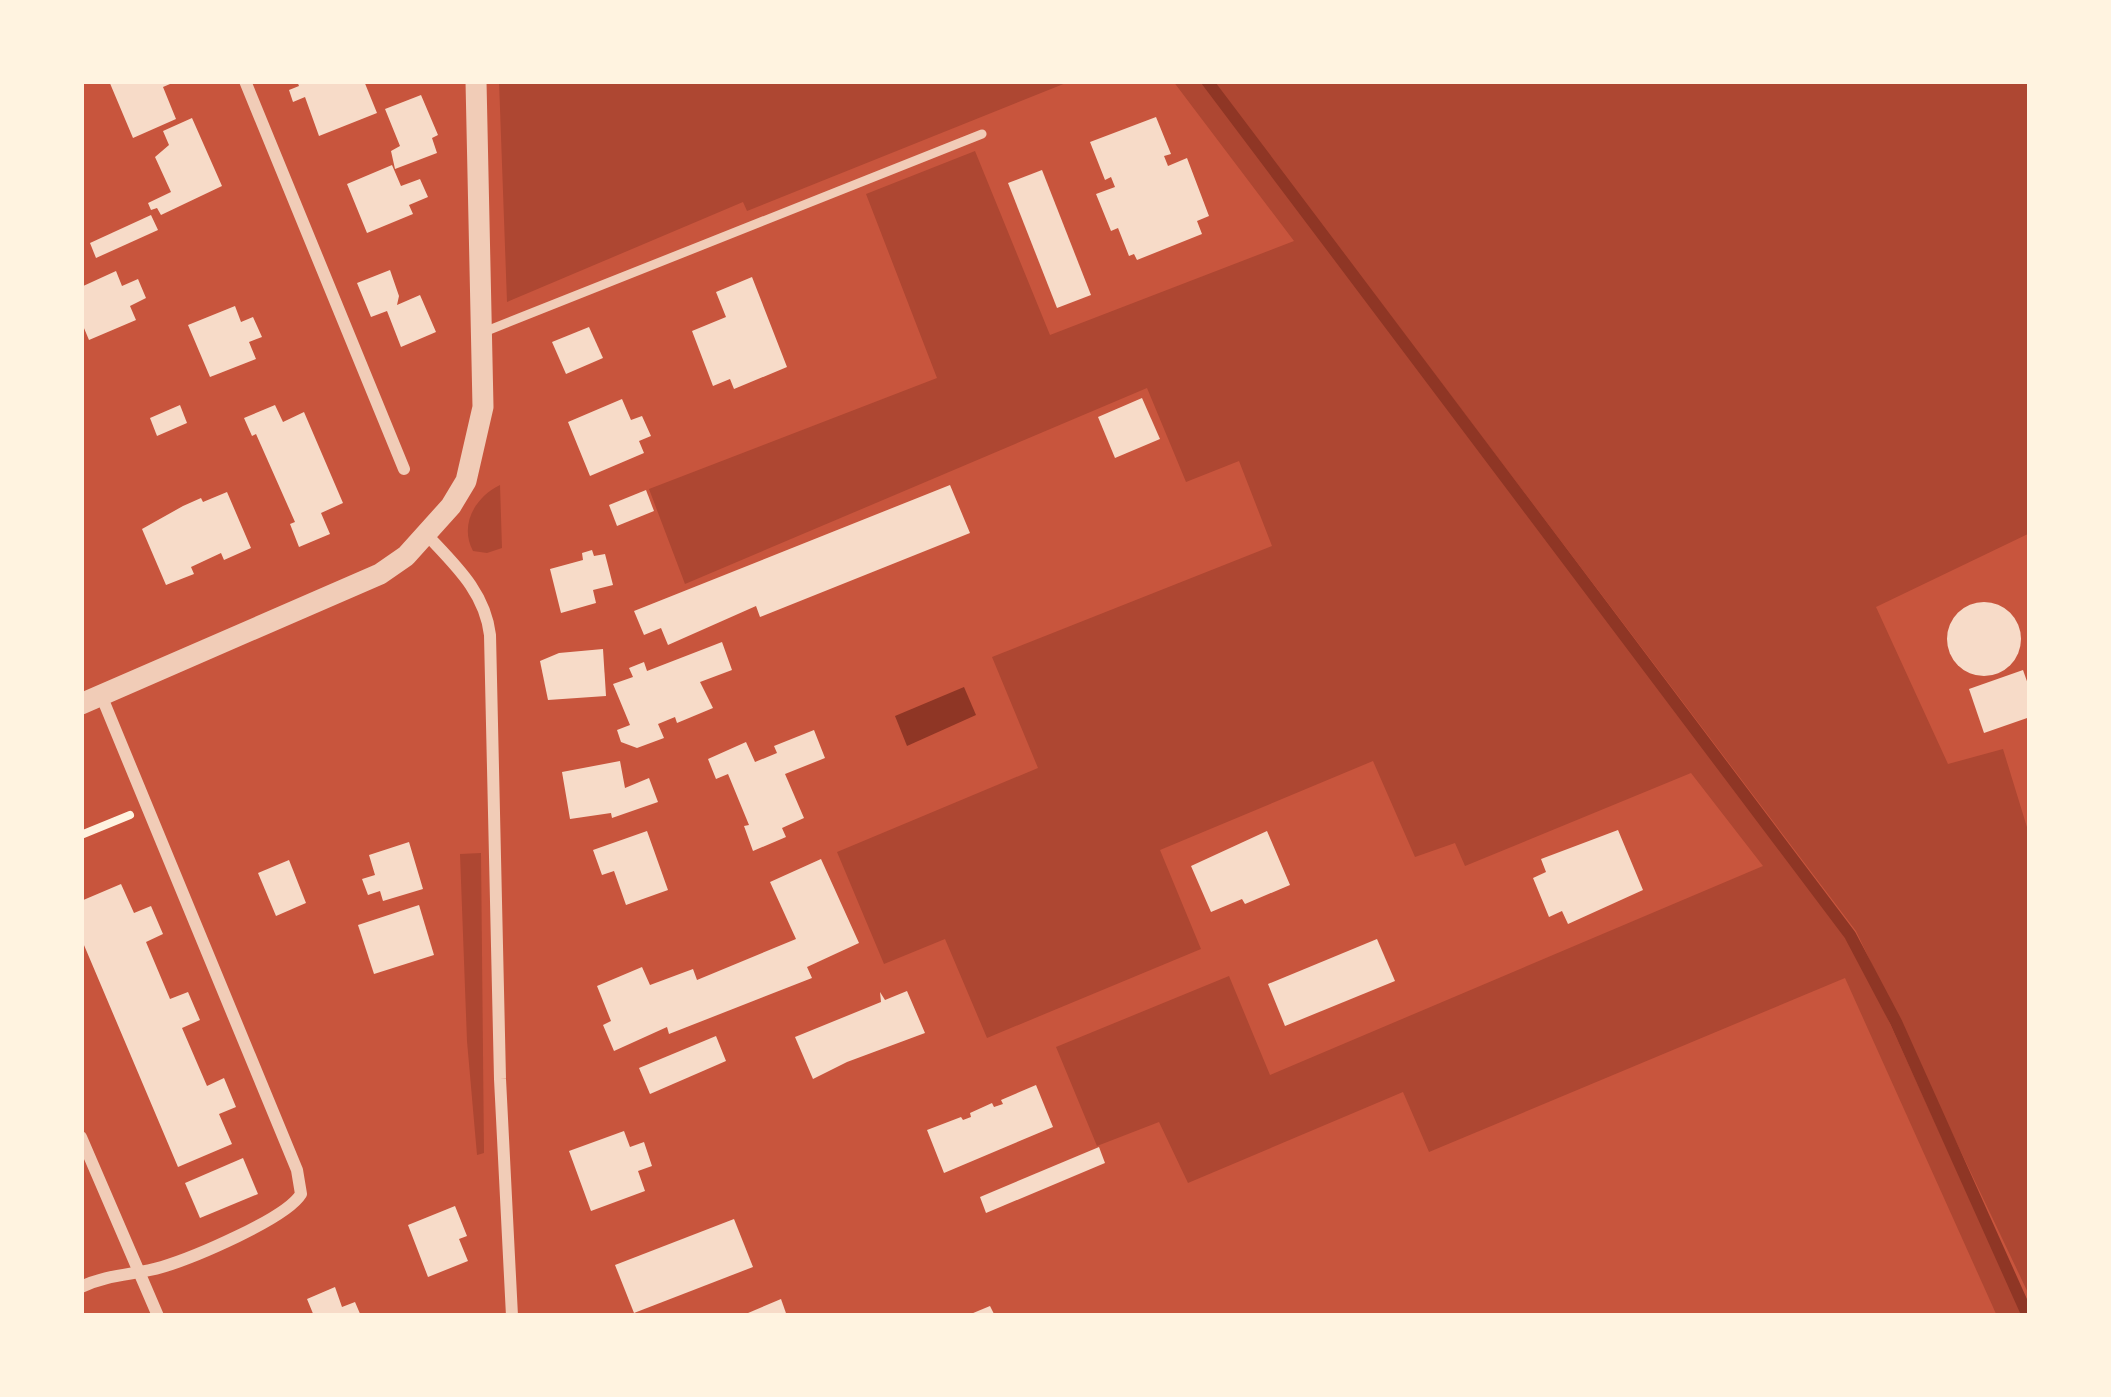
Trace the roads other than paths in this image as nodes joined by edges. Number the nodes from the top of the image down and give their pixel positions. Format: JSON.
{"nodes":[{"id":1,"x":245,"y":81,"type":"edge"},
{"id":2,"x":476,"y":81,"type":"edge"},
{"id":3,"x":982,"y":134,"type":"dead end"},
{"id":4,"x":484,"y":332,"type":"junction"},
{"id":5,"x":404,"y":470,"type":"dead end"},
{"id":6,"x":427,"y":535,"type":"junction"},
{"id":7,"x":91,"y":699,"type":"edge"},
{"id":8,"x":81,"y":1137,"type":"edge"},
{"id":9,"x":138,"y":1269,"type":"junction"},
{"id":10,"x":81,"y":1287,"type":"edge"},
{"id":11,"x":158,"y":1316,"type":"edge"},
{"id":12,"x":512,"y":1316,"type":"edge"}],
"edges":[{"from":1,"to":5,"type":"street"},
{"from":2,"to":4,"type":"street"},
{"from":3,"to":4,"type":"lane"},
{"from":4,"to":6,"type":"street"},
{"from":6,"to":7,"type":"street"},
{"from":6,"to":12,"type":"street"},
{"from":7,"to":9,"type":"street"},
{"from":8,"to":9,"type":"street"},
{"from":9,"to":10,"type":"street"},
{"from":9,"to":11,"type":"street"}]}
